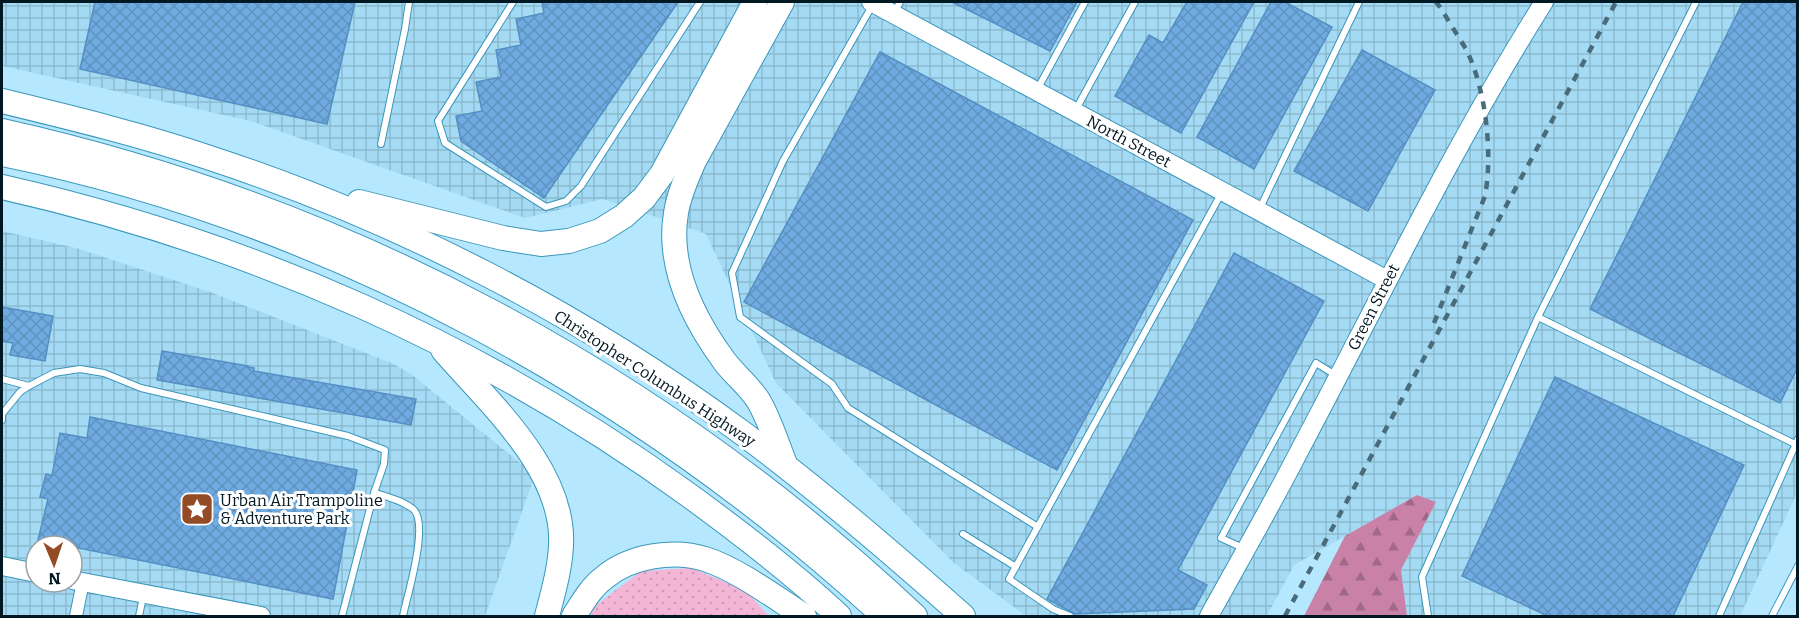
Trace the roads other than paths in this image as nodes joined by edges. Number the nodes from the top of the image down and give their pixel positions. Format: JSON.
{"nodes":[{"id":1,"x":409,"y":2,"type":"edge"},
{"id":2,"x":513,"y":2,"type":"edge"},
{"id":3,"x":700,"y":2,"type":"edge"},
{"id":4,"x":755,"y":2,"type":"edge"},
{"id":5,"x":782,"y":2,"type":"edge"},
{"id":6,"x":873,"y":2,"type":"edge"},
{"id":7,"x":1085,"y":2,"type":"edge"},
{"id":8,"x":1135,"y":2,"type":"edge"},
{"id":9,"x":1359,"y":2,"type":"edge"},
{"id":10,"x":1544,"y":2,"type":"edge"},
{"id":11,"x":1696,"y":2,"type":"edge"},
{"id":12,"x":897,"y":8,"type":"edge"},
{"id":13,"x":1036,"y":91,"type":"junction"},
{"id":14,"x":2,"y":101,"type":"edge"},
{"id":15,"x":1075,"y":112,"type":"junction"},
{"id":16,"x":2,"y":131,"type":"edge"},
{"id":17,"x":381,"y":144,"type":"dead end"},
{"id":18,"x":2,"y":154,"type":"edge"},
{"id":19,"x":280,"y":183,"type":"junction"},
{"id":20,"x":2,"y":187,"type":"edge"},
{"id":21,"x":1223,"y":191,"type":"junction"},
{"id":22,"x":1259,"y":210,"type":"junction"},
{"id":23,"x":1387,"y":280,"type":"junction"},
{"id":24,"x":1538,"y":317,"type":"junction"},
{"id":25,"x":434,"y":340,"type":"junction"},
{"id":26,"x":1338,"y":376,"type":"junction"},
{"id":27,"x":2,"y":379,"type":"edge"},
{"id":28,"x":29,"y":386,"type":"junction"},
{"id":29,"x":2,"y":420,"type":"edge"},
{"id":30,"x":1796,"y":441,"type":"edge"},
{"id":31,"x":786,"y":466,"type":"junction"},
{"id":32,"x":374,"y":493,"type":"junction"},
{"id":33,"x":1038,"y":527,"type":"junction"},
{"id":34,"x":963,"y":534,"type":"dead end"},
{"id":35,"x":1246,"y":550,"type":"junction"},
{"id":36,"x":2,"y":566,"type":"edge"},
{"id":37,"x":1797,"y":566,"type":"edge"},
{"id":38,"x":1016,"y":567,"type":"junction"},
{"id":39,"x":24,"y":571,"type":"edge"},
{"id":40,"x":84,"y":582,"type":"edge"},
{"id":41,"x":77,"y":594,"type":"edge"},
{"id":42,"x":144,"y":594,"type":"junction"},
{"id":43,"x":76,"y":616,"type":"edge"},
{"id":44,"x":139,"y":616,"type":"edge"},
{"id":45,"x":252,"y":616,"type":"edge"},
{"id":46,"x":342,"y":616,"type":"edge"},
{"id":47,"x":403,"y":616,"type":"edge"},
{"id":48,"x":547,"y":616,"type":"edge"},
{"id":49,"x":574,"y":616,"type":"edge"},
{"id":50,"x":804,"y":616,"type":"edge"},
{"id":51,"x":839,"y":616,"type":"edge"},
{"id":52,"x":884,"y":616,"type":"edge"},
{"id":53,"x":915,"y":616,"type":"edge"},
{"id":54,"x":963,"y":616,"type":"edge"},
{"id":55,"x":1070,"y":616,"type":"edge"},
{"id":56,"x":1209,"y":616,"type":"edge"},
{"id":57,"x":1428,"y":616,"type":"edge"},
{"id":58,"x":1719,"y":616,"type":"edge"},
{"id":59,"x":1772,"y":616,"type":"edge"}],
"edges":[{"from":1,"to":17,"type":"lane"},
{"from":2,"to":3,"type":"lane"},
{"from":4,"to":19,"type":"highway"},
{"from":5,"to":31,"type":"highway"},
{"from":6,"to":12,"type":"street","name":"North Street"},
{"from":6,"to":33,"type":"lane"},
{"from":7,"to":13,"type":"lane"},
{"from":8,"to":15,"type":"lane"},
{"from":9,"to":22,"type":"lane"},
{"from":10,"to":23,"type":"street","name":"Green Street"},
{"from":11,"to":24,"type":"lane"},
{"from":12,"to":13,"type":"street","name":"North Street"},
{"from":13,"to":15,"type":"street","name":"North Street"},
{"from":14,"to":19,"type":"highway","name":"Christopher Columbus Highway"},
{"from":15,"to":21,"type":"street","name":"North Street"},
{"from":16,"to":53,"type":"highway","name":"Christopher Columbus Highway"},
{"from":18,"to":52,"type":"highway"},
{"from":19,"to":31,"type":"highway","name":"Christopher Columbus Highway"},
{"from":20,"to":25,"type":"highway"},
{"from":21,"to":22,"type":"street","name":"North Street"},
{"from":21,"to":33,"type":"lane"},
{"from":22,"to":23,"type":"street","name":"North Street"},
{"from":23,"to":26,"type":"street","name":"Green Street"},
{"from":24,"to":30,"type":"lane"},
{"from":24,"to":57,"type":"lane"},
{"from":25,"to":48,"type":"highway"},
{"from":25,"to":51,"type":"highway"},
{"from":26,"to":35,"type":"street","name":"Green Street"},
{"from":26,"to":35,"type":"lane"},
{"from":27,"to":28,"type":"lane"},
{"from":28,"to":29,"type":"lane"},
{"from":28,"to":32,"type":"lane"},
{"from":30,"to":58,"type":"lane"},
{"from":31,"to":54,"type":"highway","name":"Christopher Columbus Highway"},
{"from":32,"to":46,"type":"lane"},
{"from":32,"to":47,"type":"lane"},
{"from":33,"to":38,"type":"lane"},
{"from":34,"to":38,"type":"lane"},
{"from":35,"to":56,"type":"street","name":"Green Street"},
{"from":36,"to":39,"type":"street"},
{"from":37,"to":59,"type":"lane"},
{"from":38,"to":55,"type":"lane"},
{"from":40,"to":42,"type":"street"},
{"from":41,"to":43,"type":"street"},
{"from":42,"to":44,"type":"lane"},
{"from":42,"to":45,"type":"street"},
{"from":49,"to":50,"type":"highway"}]}
